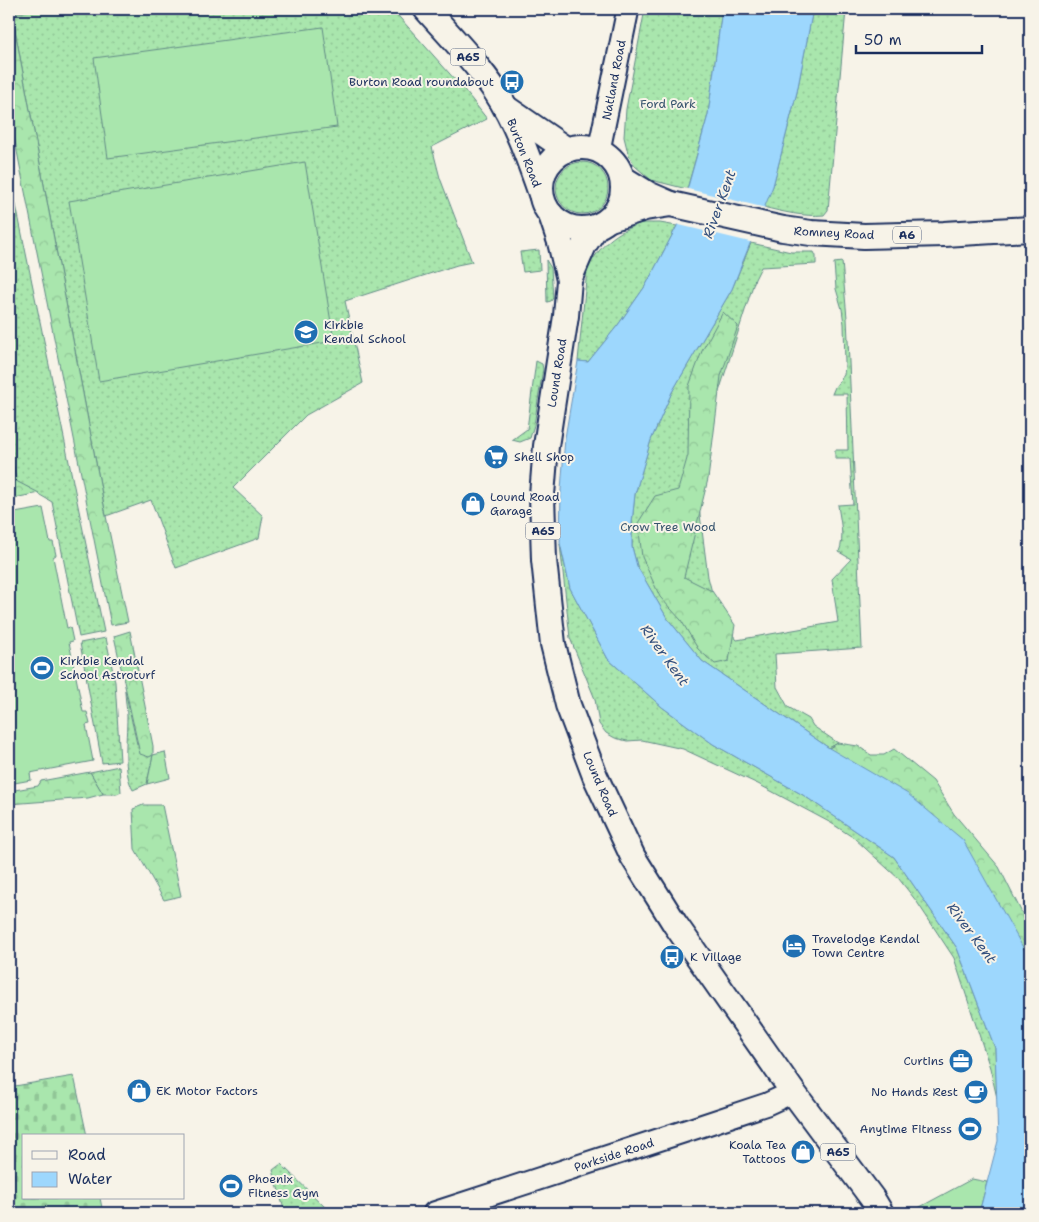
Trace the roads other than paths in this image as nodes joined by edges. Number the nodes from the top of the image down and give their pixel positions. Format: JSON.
{"nodes":[{"id":1,"x":426,"y":9,"type":"edge"},
{"id":2,"x":628,"y":9,"type":"edge"},
{"id":3,"x":506,"y":108,"type":"junction"},
{"id":4,"x":567,"y":150,"type":"junction"},
{"id":5,"x":599,"y":150,"type":"junction"},
{"id":6,"x":622,"y":178,"type":"junction"},
{"id":7,"x":646,"y":201,"type":"junction"},
{"id":8,"x":547,"y":207,"type":"junction"},
{"id":9,"x":603,"y":223,"type":"junction"},
{"id":10,"x":1030,"y":229,"type":"edge"},
{"id":11,"x":569,"y":280,"type":"junction"},
{"id":12,"x":793,"y":1092,"type":"junction"},
{"id":13,"x":434,"y":1213,"type":"edge"},
{"id":14,"x":881,"y":1213,"type":"edge"}],
"edges":[{"from":1,"to":3,"type":"main road","name":"Burton Road","number":"A65"},
{"from":2,"to":5,"type":"street","name":"Natland Road"},
{"from":3,"to":4,"type":"main road","name":"Burton Road","number":"A65"},
{"from":3,"to":8,"type":"main road","name":"Burton Road","number":"A65"},
{"from":4,"to":5,"type":"main road"},
{"from":4,"to":8,"type":"main road","number":"A65"},
{"from":5,"to":6,"type":"main road"},
{"from":6,"to":7,"type":"main road","name":"Romney Road","number":"A6"},
{"from":6,"to":9,"type":"main road","number":"A65"},
{"from":7,"to":9,"type":"main road"},
{"from":7,"to":10,"type":"main road","name":"Romney Road","number":"A6"},
{"from":8,"to":9,"type":"main road"},
{"from":8,"to":11,"type":"main road","name":"Lound Road","number":"A65"},
{"from":9,"to":11,"type":"main road","name":"Lound Road","number":"A65"},
{"from":11,"to":12,"type":"main road","name":"Lound Road","number":"A65"},
{"from":12,"to":13,"type":"street","name":"Parkside Road"},
{"from":12,"to":14,"type":"main road","name":"Lound Road","number":"A65"}]}
